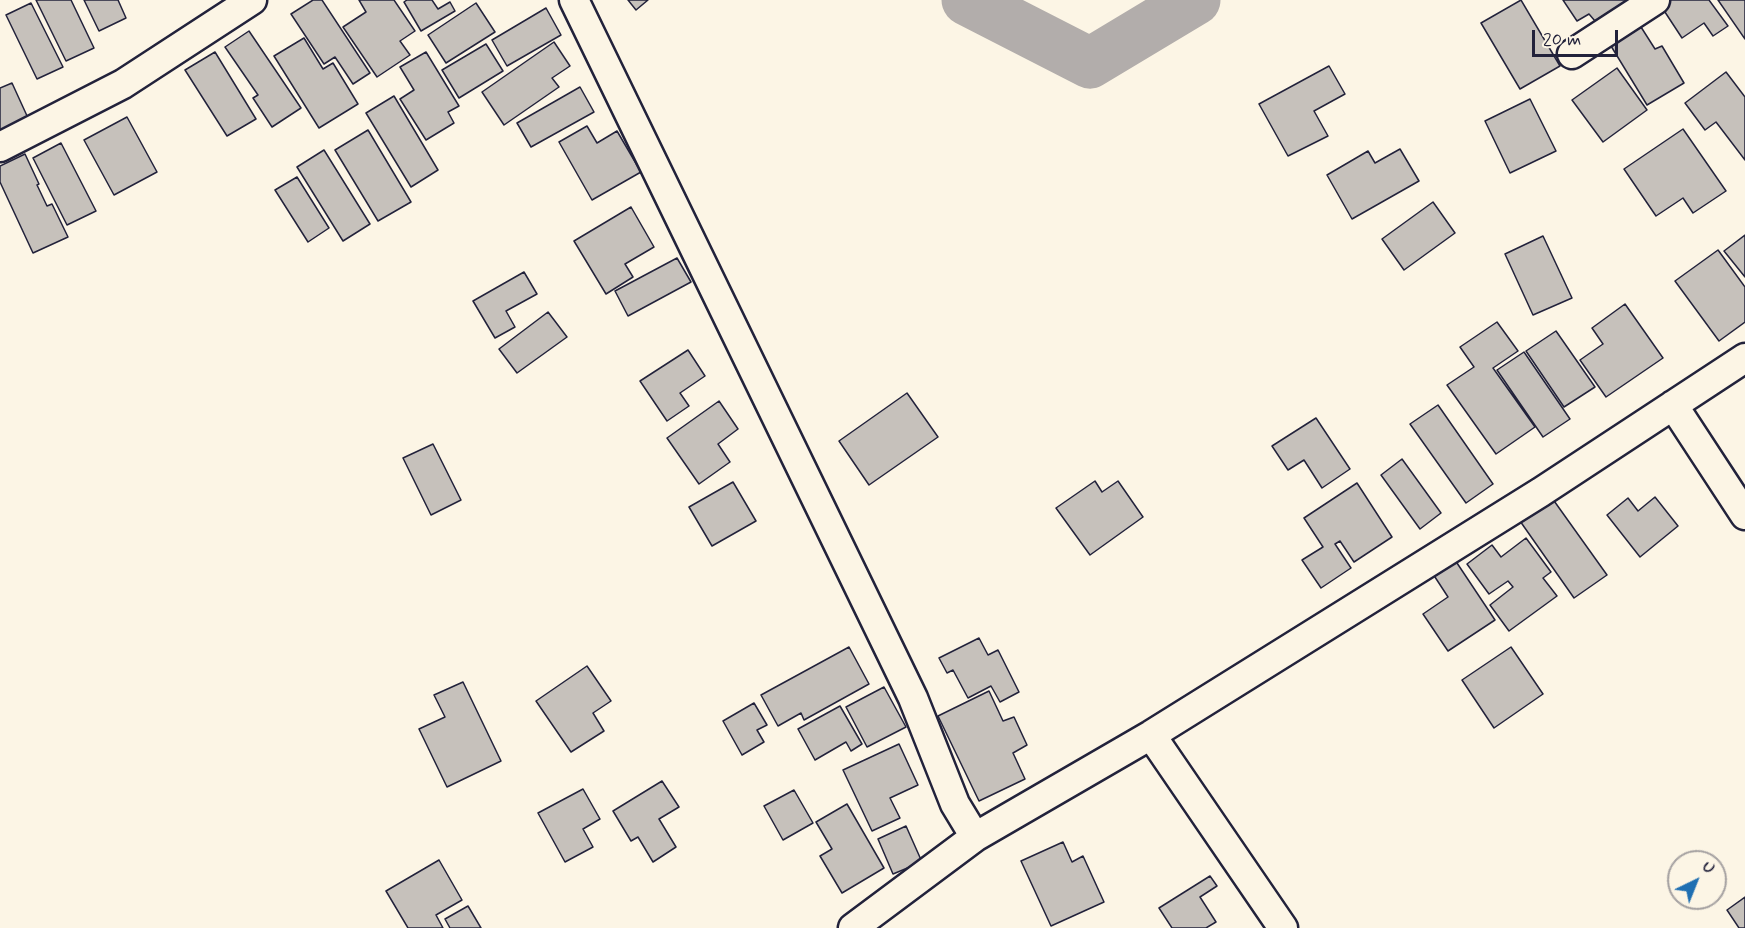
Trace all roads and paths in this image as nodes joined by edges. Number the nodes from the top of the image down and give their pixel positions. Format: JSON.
{"nodes":[{"id":1,"x":252,"y":0,"type":"edge"},
{"id":2,"x":574,"y":0,"type":"edge"},
{"id":3,"x":1655,"y":0,"type":"edge"},
{"id":4,"x":1572,"y":54,"type":"dead end"},
{"id":5,"x":0,"y":147,"type":"edge"},
{"id":6,"x":1745,"y":358,"type":"edge"},
{"id":7,"x":1673,"y":405,"type":"junction"},
{"id":8,"x":1745,"y":515,"type":"edge"},
{"id":9,"x":1151,"y":735,"type":"junction"},
{"id":10,"x":975,"y":837,"type":"junction"},
{"id":11,"x":853,"y":928,"type":"edge"},
{"id":12,"x":1283,"y":928,"type":"edge"}],
"edges":[{"from":1,"to":5,"type":"street"},
{"from":2,"to":10,"type":"street"},
{"from":3,"to":4,"type":"street"},
{"from":6,"to":7,"type":"street"},
{"from":7,"to":8,"type":"street"},
{"from":7,"to":9,"type":"street"},
{"from":9,"to":10,"type":"street"},
{"from":9,"to":12,"type":"street"},
{"from":10,"to":11,"type":"street"}]}
